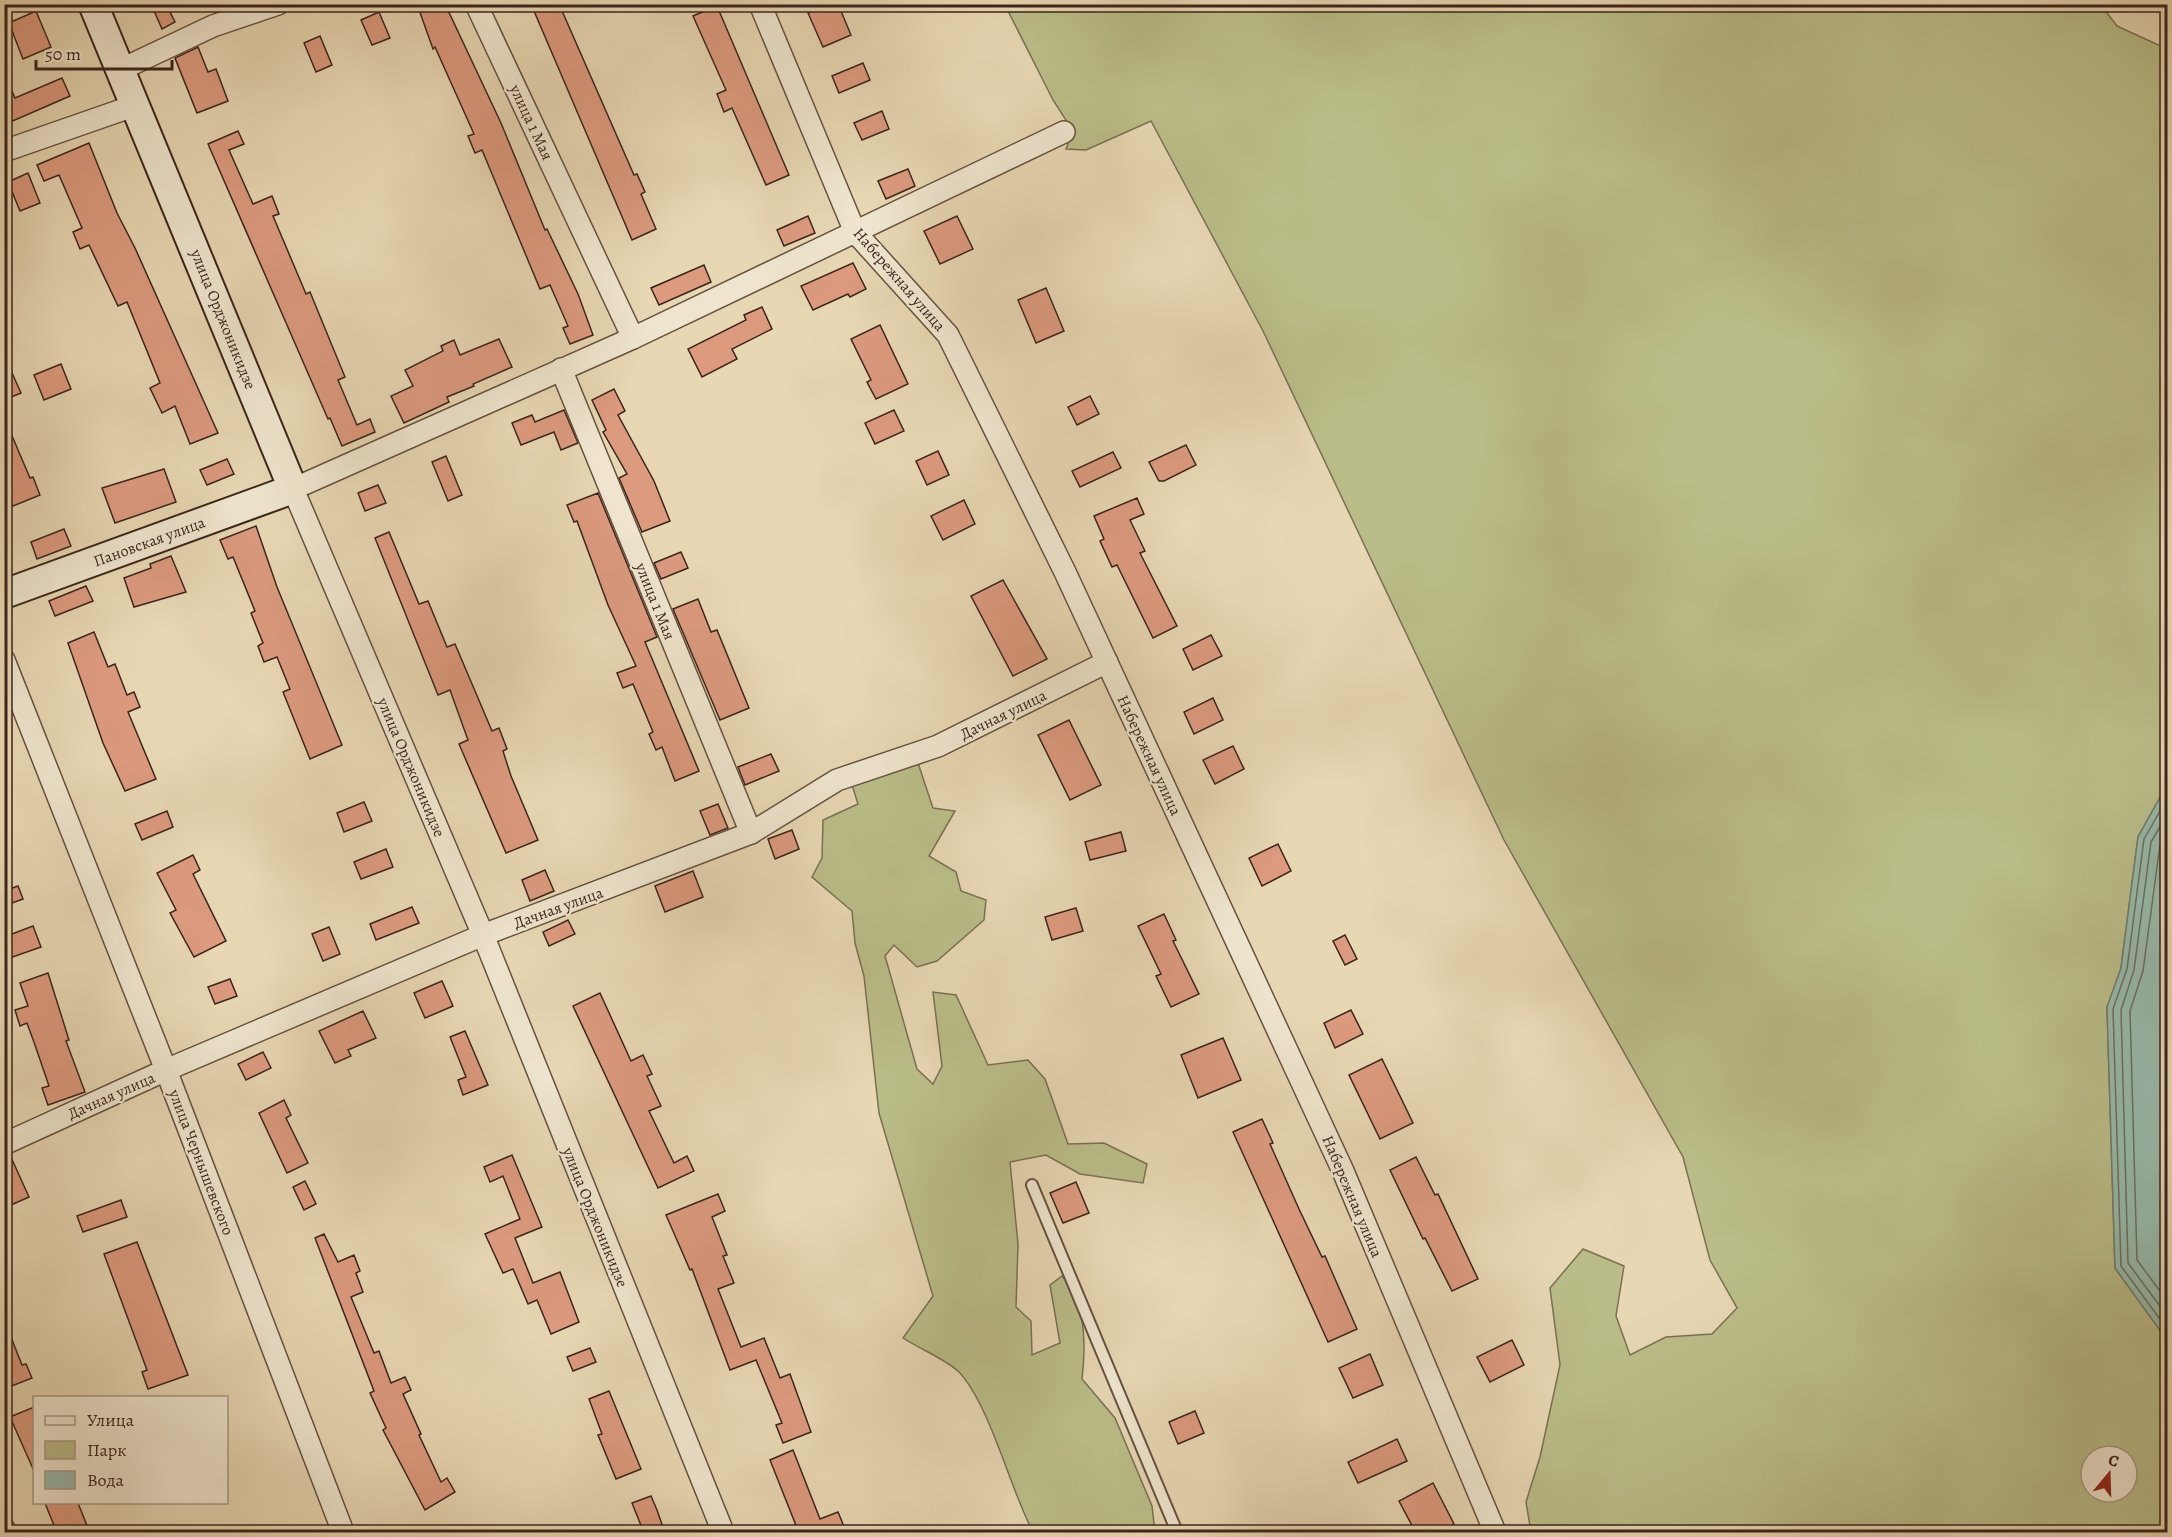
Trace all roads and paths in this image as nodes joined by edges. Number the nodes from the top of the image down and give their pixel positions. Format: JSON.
{"nodes":[{"id":1,"x":93,"y":4,"type":"edge"},
{"id":2,"x":278,"y":4,"type":"edge"},
{"id":3,"x":476,"y":4,"type":"edge"},
{"id":4,"x":760,"y":4,"type":"edge"},
{"id":5,"x":122,"y":69,"type":"junction"},
{"id":6,"x":136,"y":105,"type":"junction"},
{"id":7,"x":1064,"y":132,"type":"dead end"},
{"id":8,"x":4,"y":151,"type":"edge"},
{"id":9,"x":855,"y":232,"type":"junction"},
{"id":10,"x":633,"y":338,"type":"junction"},
{"id":11,"x":561,"y":369,"type":"junction"},
{"id":12,"x":293,"y":489,"type":"junction"},
{"id":13,"x":4,"y":594,"type":"edge"},
{"id":14,"x":4,"y":660,"type":"edge"},
{"id":15,"x":1107,"y":662,"type":"junction"},
{"id":16,"x":751,"y":833,"type":"junction"},
{"id":17,"x":483,"y":935,"type":"junction"},
{"id":18,"x":166,"y":1070,"type":"junction"},
{"id":19,"x":4,"y":1144,"type":"edge"},
{"id":20,"x":1032,"y":1185,"type":"dead end"},
{"id":21,"x":343,"y":1533,"type":"edge"},
{"id":22,"x":723,"y":1533,"type":"edge"},
{"id":23,"x":1177,"y":1533,"type":"edge"},
{"id":24,"x":1495,"y":1533,"type":"edge"}],
"edges":[{"from":1,"to":5,"type":"main road","name":"улица Орджоникидзе"},
{"from":2,"to":5,"type":"street"},
{"from":3,"to":10,"type":"street","name":"улица 1 Мая"},
{"from":4,"to":9,"type":"street","name":"Набережная улица"},
{"from":5,"to":6,"type":"main road","name":"улица Орджоникидзе"},
{"from":6,"to":8,"type":"street"},
{"from":6,"to":12,"type":"main road","name":"улица Орджоникидзе"},
{"from":7,"to":9,"type":"street"},
{"from":9,"to":10,"type":"street"},
{"from":9,"to":15,"type":"street","name":"Набережная улица"},
{"from":10,"to":11,"type":"street"},
{"from":11,"to":12,"type":"street"},
{"from":11,"to":16,"type":"street","name":"улица 1 Мая"},
{"from":12,"to":13,"type":"main road","name":"Пановская улица"},
{"from":12,"to":17,"type":"street","name":"улица Орджоникидзе"},
{"from":14,"to":18,"type":"street","name":"улица Чернышевского"},
{"from":15,"to":16,"type":"street","name":"Дачная улица"},
{"from":15,"to":24,"type":"street","name":"Набережная улица"},
{"from":16,"to":17,"type":"street","name":"Дачная улица"},
{"from":17,"to":18,"type":"street","name":"Дачная улица"},
{"from":17,"to":22,"type":"street","name":"улица Орджоникидзе"},
{"from":18,"to":19,"type":"street","name":"Дачная улица"},
{"from":18,"to":21,"type":"street","name":"улица Чернышевского"},
{"from":20,"to":23,"type":"lane"}]}
